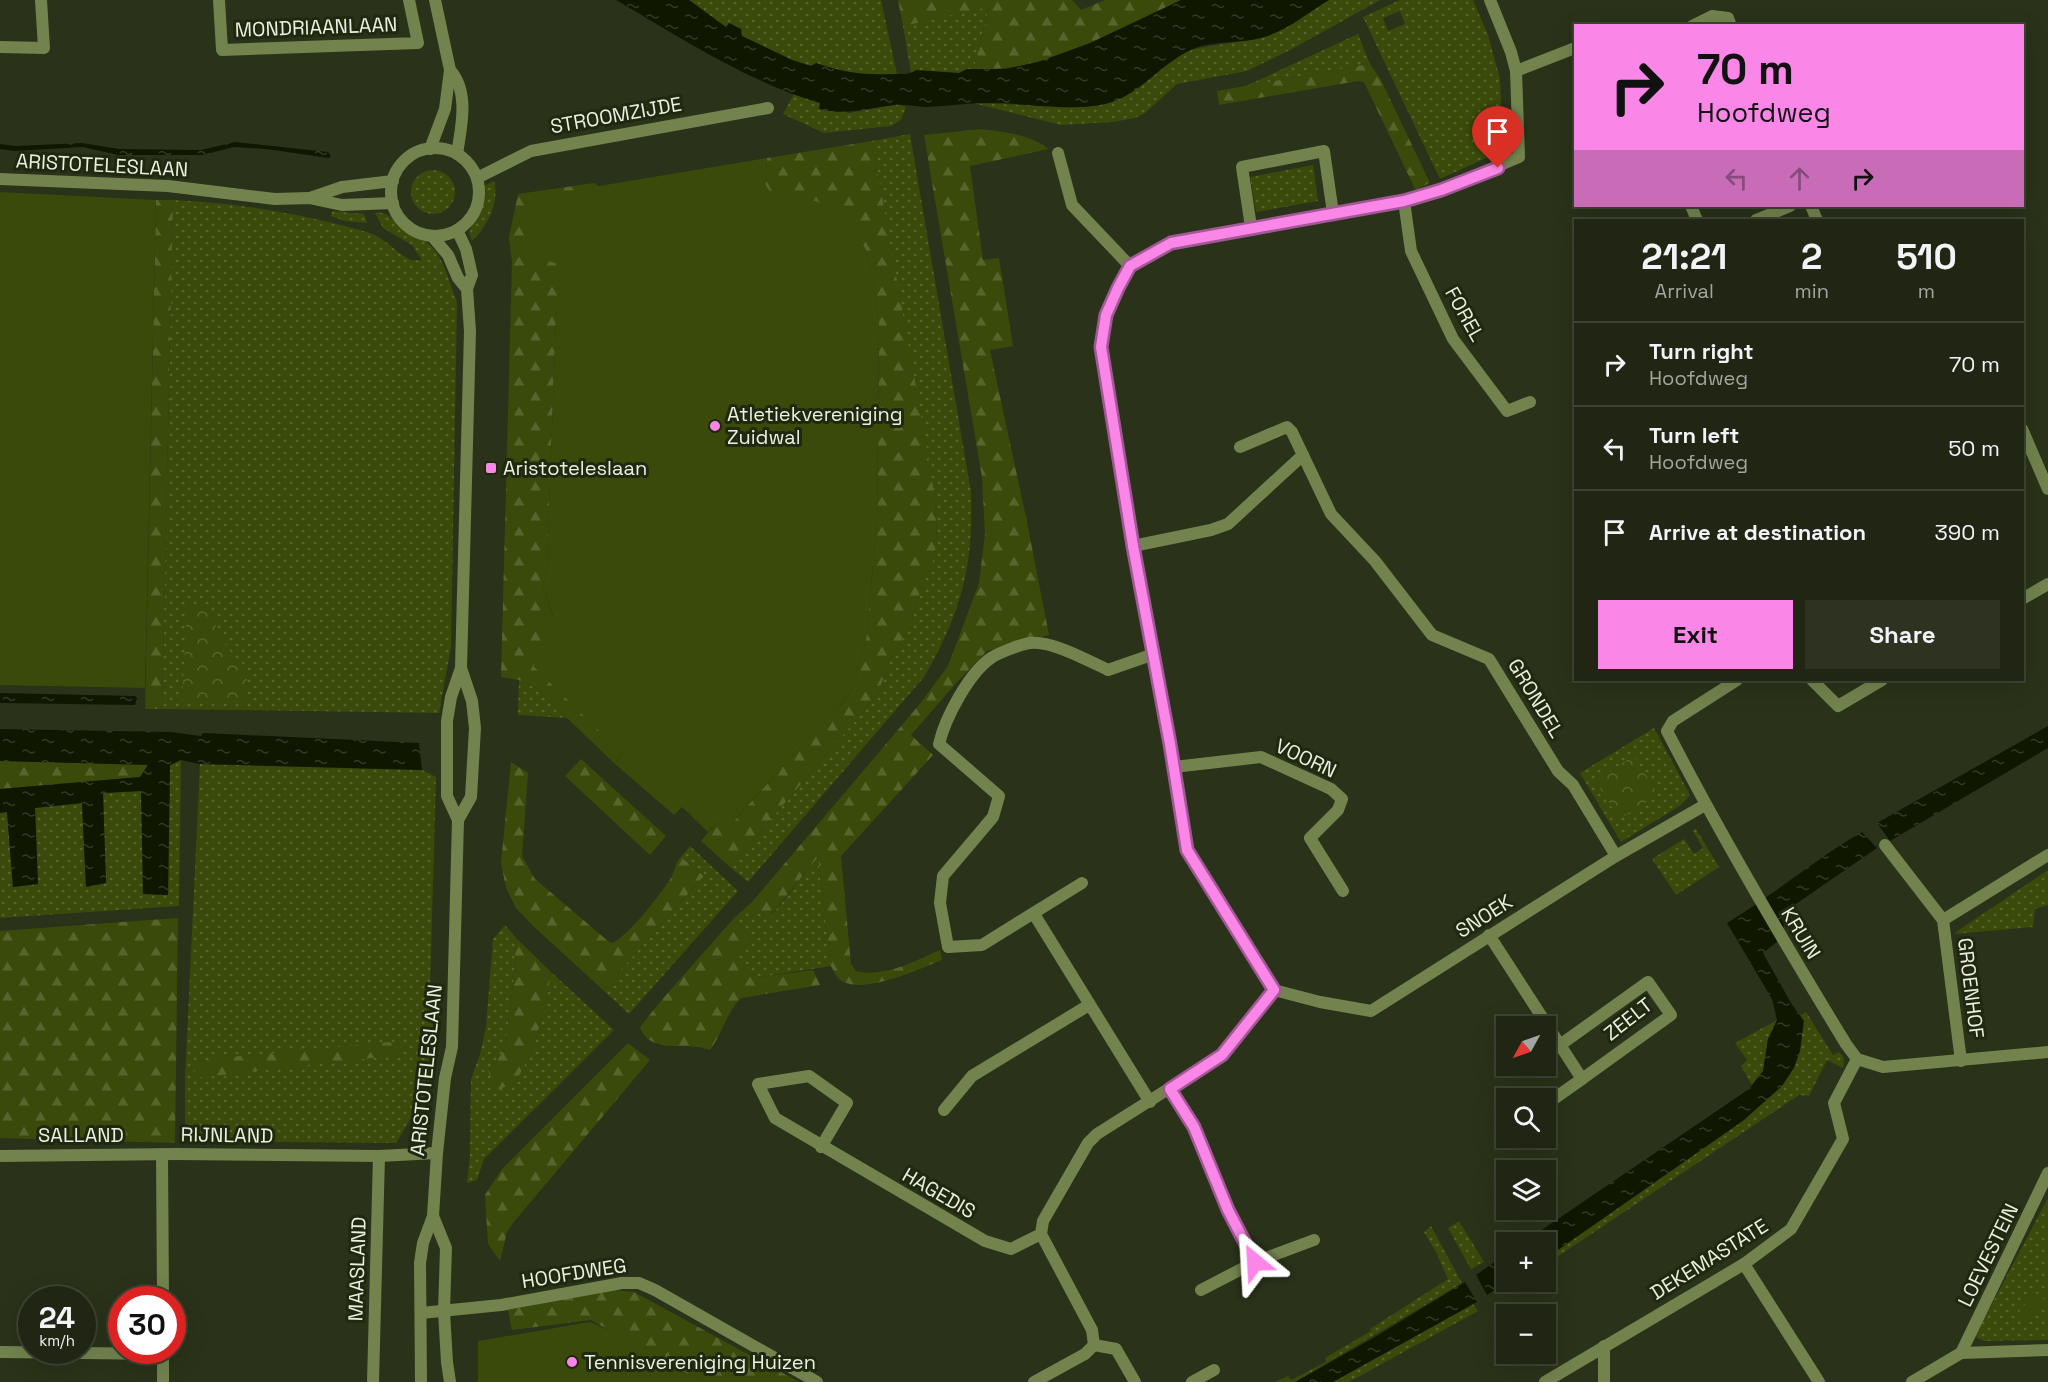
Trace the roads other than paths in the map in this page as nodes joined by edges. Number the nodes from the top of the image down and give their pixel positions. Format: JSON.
{"nodes":[{"id":1,"x":41,"y":0,"type":"edge"},
{"id":2,"x":219,"y":0,"type":"edge"},
{"id":3,"x":409,"y":0,"type":"edge"},
{"id":4,"x":435,"y":0,"type":"edge"},
{"id":5,"x":1490,"y":0,"type":"edge"},
{"id":6,"x":1696,"y":24,"type":"edge"},
{"id":7,"x":1730,"y":24,"type":"edge"},
{"id":8,"x":0,"y":47,"type":"edge"},
{"id":9,"x":1574,"y":48,"type":"edge"},
{"id":10,"x":450,"y":70,"type":"junction"},
{"id":11,"x":1516,"y":71,"type":"junction"},
{"id":12,"x":768,"y":108,"type":"dead end"},
{"id":13,"x":430,"y":149,"type":"junction"},
{"id":14,"x":1059,"y":153,"type":"dead end"},
{"id":15,"x":457,"y":154,"type":"junction"},
{"id":16,"x":477,"y":178,"type":"junction"},
{"id":17,"x":0,"y":179,"type":"edge"},
{"id":18,"x":393,"y":181,"type":"junction"},
{"id":19,"x":309,"y":198,"type":"junction"},
{"id":20,"x":1404,"y":201,"type":"junction"},
{"id":21,"x":393,"y":203,"type":"junction"},
{"id":22,"x":1788,"y":207,"type":"edge"},
{"id":23,"x":1333,"y":213,"type":"junction"},
{"id":24,"x":1758,"y":219,"type":"edge"},
{"id":25,"x":1251,"y":227,"type":"junction"},
{"id":26,"x":457,"y":230,"type":"junction"},
{"id":27,"x":432,"y":236,"type":"junction"},
{"id":28,"x":1130,"y":266,"type":"junction"},
{"id":29,"x":467,"y":289,"type":"junction"},
{"id":30,"x":1530,"y":402,"type":"dead end"},
{"id":31,"x":2024,"y":434,"type":"edge"},
{"id":32,"x":1240,"y":447,"type":"dead end"},
{"id":33,"x":1303,"y":455,"type":"junction"},
{"id":34,"x":2048,"y":489,"type":"edge"},
{"id":35,"x":1133,"y":546,"type":"junction"},
{"id":36,"x":2048,"y":584,"type":"edge"},
{"id":37,"x":2024,"y":598,"type":"edge"},
{"id":38,"x":1154,"y":654,"type":"junction"},
{"id":39,"x":461,"y":668,"type":"junction"},
{"id":40,"x":1735,"y":681,"type":"edge"},
{"id":41,"x":1813,"y":681,"type":"edge"},
{"id":42,"x":1880,"y":681,"type":"edge"},
{"id":43,"x":1174,"y":767,"type":"junction"},
{"id":44,"x":1705,"y":805,"type":"junction"},
{"id":45,"x":458,"y":820,"type":"junction"},
{"id":46,"x":1885,"y":845,"type":"dead end"},
{"id":47,"x":2048,"y":855,"type":"edge"},
{"id":48,"x":1616,"y":856,"type":"junction"},
{"id":49,"x":1082,"y":883,"type":"dead end"},
{"id":50,"x":1343,"y":891,"type":"dead end"},
{"id":51,"x":1034,"y":914,"type":"junction"},
{"id":52,"x":1943,"y":920,"type":"junction"},
{"id":53,"x":1489,"y":935,"type":"junction"},
{"id":54,"x":1274,"y":990,"type":"junction"},
{"id":55,"x":1089,"y":1005,"type":"junction"},
{"id":56,"x":1560,"y":1045,"type":"junction"},
{"id":57,"x":2048,"y":1052,"type":"edge"},
{"id":58,"x":1857,"y":1059,"type":"junction"},
{"id":59,"x":1961,"y":1061,"type":"junction"},
{"id":60,"x":1582,"y":1079,"type":"junction"},
{"id":61,"x":1170,"y":1089,"type":"junction"},
{"id":62,"x":1556,"y":1097,"type":"edge"},
{"id":63,"x":1150,"y":1102,"type":"junction"},
{"id":64,"x":944,"y":1110,"type":"dead end"},
{"id":65,"x":821,"y":1147,"type":"junction"},
{"id":66,"x":437,"y":1153,"type":"junction"},
{"id":67,"x":162,"y":1154,"type":"junction"},
{"id":68,"x":0,"y":1156,"type":"edge"},
{"id":69,"x":379,"y":1156,"type":"junction"},
{"id":70,"x":2048,"y":1173,"type":"edge"},
{"id":71,"x":433,"y":1216,"type":"junction"},
{"id":72,"x":1041,"y":1234,"type":"junction"},
{"id":73,"x":1314,"y":1239,"type":"dead end"},
{"id":74,"x":1255,"y":1262,"type":"junction"},
{"id":75,"x":1744,"y":1264,"type":"junction"},
{"id":76,"x":163,"y":1286,"type":"edge"},
{"id":77,"x":1201,"y":1290,"type":"dead end"},
{"id":78,"x":444,"y":1312,"type":"junction"},
{"id":79,"x":421,"y":1313,"type":"junction"},
{"id":80,"x":1094,"y":1345,"type":"junction"},
{"id":81,"x":1604,"y":1346,"type":"junction"},
{"id":82,"x":2048,"y":1350,"type":"edge"},
{"id":83,"x":0,"y":1352,"type":"edge"},
{"id":84,"x":108,"y":1352,"type":"edge"},
{"id":85,"x":1962,"y":1353,"type":"junction"},
{"id":86,"x":163,"y":1364,"type":"edge"},
{"id":87,"x":1214,"y":1370,"type":"dead end"},
{"id":88,"x":163,"y":1382,"type":"edge"},
{"id":89,"x":373,"y":1382,"type":"edge"},
{"id":90,"x":421,"y":1382,"type":"edge"},
{"id":91,"x":450,"y":1382,"type":"edge"},
{"id":92,"x":817,"y":1382,"type":"edge"},
{"id":93,"x":1034,"y":1382,"type":"edge"},
{"id":94,"x":1135,"y":1382,"type":"edge"},
{"id":95,"x":1192,"y":1382,"type":"edge"},
{"id":96,"x":1545,"y":1382,"type":"edge"},
{"id":97,"x":1604,"y":1382,"type":"edge"},
{"id":98,"x":1819,"y":1382,"type":"edge"},
{"id":99,"x":1912,"y":1382,"type":"edge"}],
"edges":[{"from":1,"to":8,"type":"street"},
{"from":2,"to":3,"type":"street","name":"MONDRIAANLAAN"},
{"from":4,"to":10,"type":"street"},
{"from":5,"to":11,"type":"street"},
{"from":6,"to":7,"type":"street"},
{"from":9,"to":11,"type":"street"},
{"from":10,"to":13,"type":"street"},
{"from":10,"to":15,"type":"street"},
{"from":11,"to":20,"type":"street"},
{"from":12,"to":16,"type":"street","name":"STROOMZIJDE"},
{"from":13,"to":15,"type":"street"},
{"from":13,"to":18,"type":"street"},
{"from":14,"to":28,"type":"street"},
{"from":15,"to":16,"type":"street"},
{"from":16,"to":26,"type":"street"},
{"from":17,"to":19,"type":"street","name":"ARISTOTELESLAAN"},
{"from":18,"to":19,"type":"street","name":"ARISTOTELESLAAN"},
{"from":18,"to":21,"type":"street"},
{"from":19,"to":21,"type":"street","name":"ARISTOTELESLAAN"},
{"from":20,"to":23,"type":"street"},
{"from":20,"to":30,"type":"street","name":"FOREL"},
{"from":21,"to":27,"type":"street"},
{"from":22,"to":24,"type":"street"},
{"from":23,"to":25,"type":"street"},
{"from":23,"to":25,"type":"street"},
{"from":25,"to":28,"type":"street"},
{"from":26,"to":27,"type":"street"},
{"from":26,"to":29,"type":"street","name":"ARISTOTELESLAAN"},
{"from":27,"to":29,"type":"street","name":"ARISTOTELESLAAN"},
{"from":28,"to":35,"type":"street"},
{"from":29,"to":39,"type":"street","name":"ARISTOTELESLAAN"},
{"from":31,"to":34,"type":"street"},
{"from":32,"to":33,"type":"street","name":"GRONDEL"},
{"from":33,"to":35,"type":"street"},
{"from":33,"to":48,"type":"street","name":"GRONDEL"},
{"from":35,"to":38,"type":"street"},
{"from":36,"to":37,"type":"street"},
{"from":38,"to":43,"type":"street"},
{"from":38,"to":51,"type":"street"},
{"from":39,"to":45,"type":"street","name":"ARISTOTELESLAAN"},
{"from":39,"to":45,"type":"street","name":"ARISTOTELESLAAN"},
{"from":40,"to":44,"type":"street","name":"KRUIN"},
{"from":41,"to":42,"type":"street"},
{"from":43,"to":50,"type":"street","name":"VOORN"},
{"from":43,"to":54,"type":"street"},
{"from":44,"to":48,"type":"street","name":"SNOEK"},
{"from":44,"to":58,"type":"street","name":"KRUIN"},
{"from":45,"to":66,"type":"street","name":"ARISTOTELESLAAN"},
{"from":46,"to":52,"type":"street","name":"GROENHOF"},
{"from":47,"to":52,"type":"street","name":"GROENHOF"},
{"from":48,"to":53,"type":"street","name":"SNOEK"},
{"from":49,"to":51,"type":"street"},
{"from":51,"to":55,"type":"street"},
{"from":52,"to":59,"type":"street","name":"GROENHOF"},
{"from":53,"to":54,"type":"street","name":"SNOEK"},
{"from":53,"to":56,"type":"street"},
{"from":54,"to":61,"type":"street"},
{"from":55,"to":63,"type":"street"},
{"from":55,"to":64,"type":"street"},
{"from":56,"to":60,"type":"street"},
{"from":56,"to":60,"type":"street","name":"ZEELT"},
{"from":57,"to":59,"type":"street"},
{"from":58,"to":59,"type":"street"},
{"from":58,"to":75,"type":"street","name":"DEKEMASTATE"},
{"from":60,"to":62,"type":"street","name":"ZEELT"},
{"from":61,"to":63,"type":"street"},
{"from":61,"to":74,"type":"street"},
{"from":63,"to":72,"type":"street"},
{"from":65,"to":65,"type":"street","name":"HAGEDIS"},
{"from":65,"to":72,"type":"street","name":"HAGEDIS"},
{"from":66,"to":69,"type":"street","name":"RIJNLAND"},
{"from":66,"to":71,"type":"street","name":"ARISTOTELESLAAN"},
{"from":67,"to":68,"type":"street","name":"SALLAND"},
{"from":67,"to":69,"type":"street","name":"RIJNLAND"},
{"from":67,"to":76,"type":"street","name":"RIJNLAND"},
{"from":69,"to":89,"type":"street","name":"MAASLAND"},
{"from":70,"to":85,"type":"street","name":"LOEVESTEIN"},
{"from":71,"to":78,"type":"street","name":"ARISTOTELESLAAN"},
{"from":71,"to":79,"type":"street","name":"ARISTOTELESLAAN"},
{"from":72,"to":80,"type":"street"},
{"from":73,"to":74,"type":"street"},
{"from":74,"to":77,"type":"street"},
{"from":75,"to":81,"type":"street","name":"DEKEMASTATE"},
{"from":75,"to":98,"type":"street"},
{"from":78,"to":79,"type":"street","name":"HOOFDWEG"},
{"from":78,"to":91,"type":"street","name":"ARISTOTELESLAAN"},
{"from":78,"to":92,"type":"street","name":"HOOFDWEG"},
{"from":79,"to":90,"type":"street","name":"ARISTOTELESLAAN"},
{"from":80,"to":93,"type":"street"},
{"from":80,"to":94,"type":"street"},
{"from":81,"to":96,"type":"street","name":"DEKEMASTATE"},
{"from":81,"to":97,"type":"street"},
{"from":82,"to":85,"type":"street"},
{"from":83,"to":84,"type":"street"},
{"from":85,"to":99,"type":"street"},
{"from":86,"to":88,"type":"street"},
{"from":87,"to":95,"type":"street"}]}
